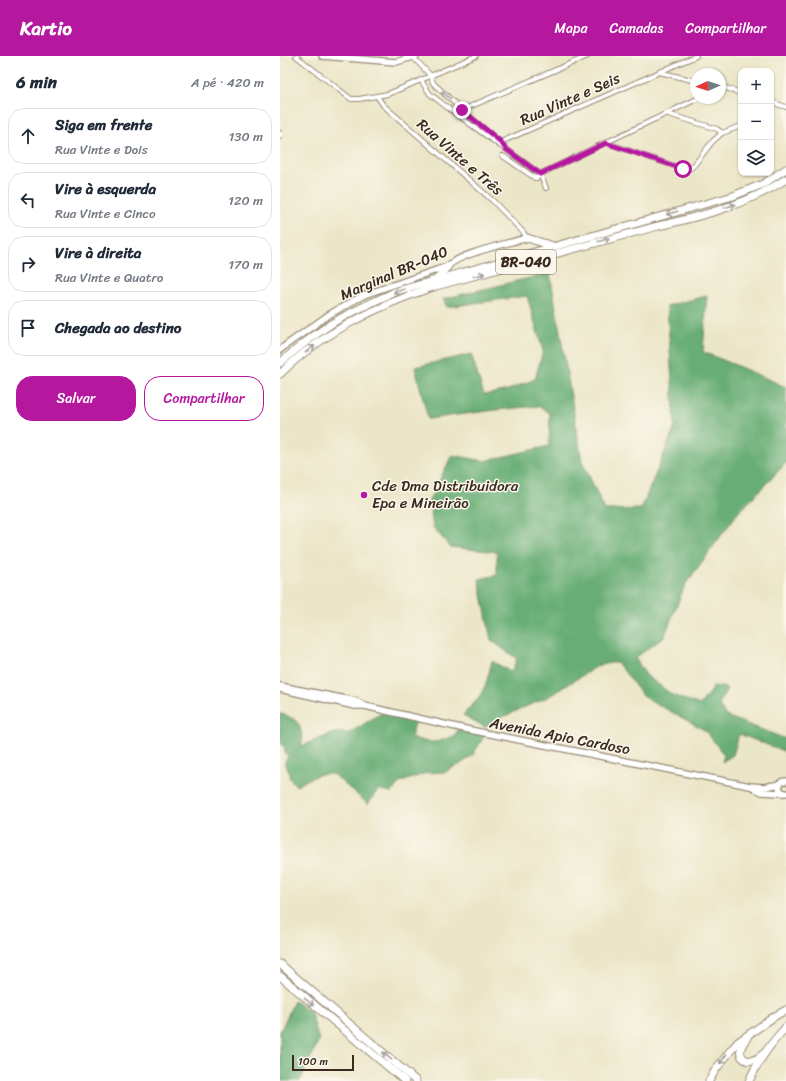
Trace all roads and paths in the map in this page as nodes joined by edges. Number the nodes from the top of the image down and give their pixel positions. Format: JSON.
{"nodes":[{"id":1,"x":296,"y":56,"type":"edge"},
{"id":2,"x":322,"y":56,"type":"edge"},
{"id":3,"x":476,"y":56,"type":"edge"},
{"id":4,"x":588,"y":56,"type":"edge"},
{"id":5,"x":696,"y":56,"type":"edge"},
{"id":6,"x":414,"y":57,"type":"edge"},
{"id":7,"x":370,"y":58,"type":"edge"},
{"id":8,"x":659,"y":72,"type":"junction"},
{"id":9,"x":431,"y":76,"type":"junction"},
{"id":10,"x":421,"y":80,"type":"junction"},
{"id":11,"x":690,"y":80,"type":"edge"},
{"id":12,"x":726,"y":88,"type":"edge"},
{"id":13,"x":738,"y":92,"type":"edge"},
{"id":14,"x":377,"y":96,"type":"junction"},
{"id":15,"x":690,"y":103,"type":"edge"},
{"id":16,"x":774,"y":103,"type":"edge"},
{"id":17,"x":786,"y":106,"type":"edge"},
{"id":18,"x":462,"y":110,"type":"junction"},
{"id":19,"x":668,"y":114,"type":"junction"},
{"id":20,"x":738,"y":127,"type":"edge"},
{"id":21,"x":280,"y":133,"type":"edge"},
{"id":22,"x":722,"y":133,"type":"junction"},
{"id":23,"x":280,"y":136,"type":"edge"},
{"id":24,"x":606,"y":143,"type":"junction"},
{"id":25,"x":500,"y":144,"type":"junction"},
{"id":26,"x":503,"y":156,"type":"dead end"},
{"id":27,"x":785,"y":169,"type":"edge"},
{"id":28,"x":540,"y":174,"type":"junction"},
{"id":29,"x":786,"y":179,"type":"edge"},
{"id":30,"x":546,"y":188,"type":"dead end"},
{"id":31,"x":527,"y":238,"type":"junction"},
{"id":32,"x":553,"y":247,"type":"junction"},
{"id":33,"x":448,"y":266,"type":"junction"},
{"id":34,"x":436,"y":280,"type":"junction"},
{"id":35,"x":280,"y":350,"type":"edge"},
{"id":36,"x":280,"y":363,"type":"edge"},
{"id":37,"x":280,"y":374,"type":"edge"},
{"id":38,"x":280,"y":686,"type":"edge"},
{"id":39,"x":280,"y":690,"type":"edge"},
{"id":40,"x":365,"y":706,"type":"junction"},
{"id":41,"x":786,"y":777,"type":"edge"},
{"id":42,"x":782,"y":782,"type":"edge"},
{"id":43,"x":750,"y":786,"type":"junction"},
{"id":44,"x":784,"y":793,"type":"edge"},
{"id":45,"x":280,"y":964,"type":"edge"},
{"id":46,"x":280,"y":976,"type":"edge"},
{"id":47,"x":786,"y":1010,"type":"edge"},
{"id":48,"x":786,"y":1027,"type":"edge"},
{"id":49,"x":751,"y":1033,"type":"junction"},
{"id":50,"x":768,"y":1048,"type":"junction"},
{"id":51,"x":404,"y":1081,"type":"edge"},
{"id":52,"x":416,"y":1081,"type":"edge"},
{"id":53,"x":709,"y":1081,"type":"edge"},
{"id":54,"x":749,"y":1081,"type":"edge"}],
"edges":[{"from":1,"to":14,"type":"street"},
{"from":2,"to":7,"type":"street"},
{"from":3,"to":9,"type":"street"},
{"from":4,"to":18,"type":"street"},
{"from":5,"to":8,"type":"street","name":"Rua Vinte e Seis"},
{"from":6,"to":7,"type":"street"},
{"from":6,"to":9,"type":"street"},
{"from":8,"to":11,"type":"street"},
{"from":8,"to":25,"type":"street","name":"Rua Vinte e Seis"},
{"from":9,"to":10,"type":"street"},
{"from":18,"to":9,"type":"street","one_way":true},
{"from":10,"to":14,"type":"street"},
{"from":10,"to":25,"type":"street"},
{"from":12,"to":13,"type":"street"},
{"from":14,"to":31,"type":"street","name":"Rua Vinte e Três"},
{"from":15,"to":19,"type":"street"},
{"from":16,"to":17,"type":"street"},
{"from":18,"to":25,"type":"street"},
{"from":19,"to":22,"type":"street"},
{"from":19,"to":24,"type":"street"},
{"from":20,"to":22,"type":"street"},
{"from":21,"to":23,"type":"street"},
{"from":22,"to":24,"type":"street"},
{"from":24,"to":28,"type":"street"},
{"from":25,"to":28,"type":"street"},
{"from":26,"to":28,"type":"street"},
{"from":27,"to":32,"type":"highway","number":"BR-040","one_way":true},
{"from":28,"to":30,"type":"street"},
{"from":37,"to":29,"type":"highway","number":"BR-040","one_way":true},
{"from":31,"to":32,"type":"highway"},
{"from":31,"to":33,"type":"street","name":"Marginal BR-040"},
{"from":32,"to":34,"type":"highway","number":"BR-040"},
{"from":33,"to":34,"type":"highway"},
{"from":33,"to":35,"type":"street","name":"Marginal BR-040"},
{"from":34,"to":36,"type":"highway","number":"BR-040","one_way":true},
{"from":38,"to":40,"type":"street","name":"Avenida Apio Cardoso"},
{"from":39,"to":40,"type":"street","name":"Avenida Apio Cardoso"},
{"from":40,"to":43,"type":"street","name":"Avenida Apio Cardoso"},
{"from":41,"to":42,"type":"street"},
{"from":42,"to":43,"type":"street","name":"Avenida Apio Cardoso"},
{"from":42,"to":44,"type":"street"},
{"from":43,"to":44,"type":"street","name":"Avenida Apio Cardoso"},
{"from":52,"to":45,"type":"highway","one_way":true},
{"from":46,"to":51,"type":"highway","one_way":true},
{"from":47,"to":49,"type":"highway"},
{"from":48,"to":50,"type":"highway"},
{"from":49,"to":50,"type":"highway"},
{"from":49,"to":53,"type":"highway","one_way":true},
{"from":50,"to":54,"type":"highway"}]}
